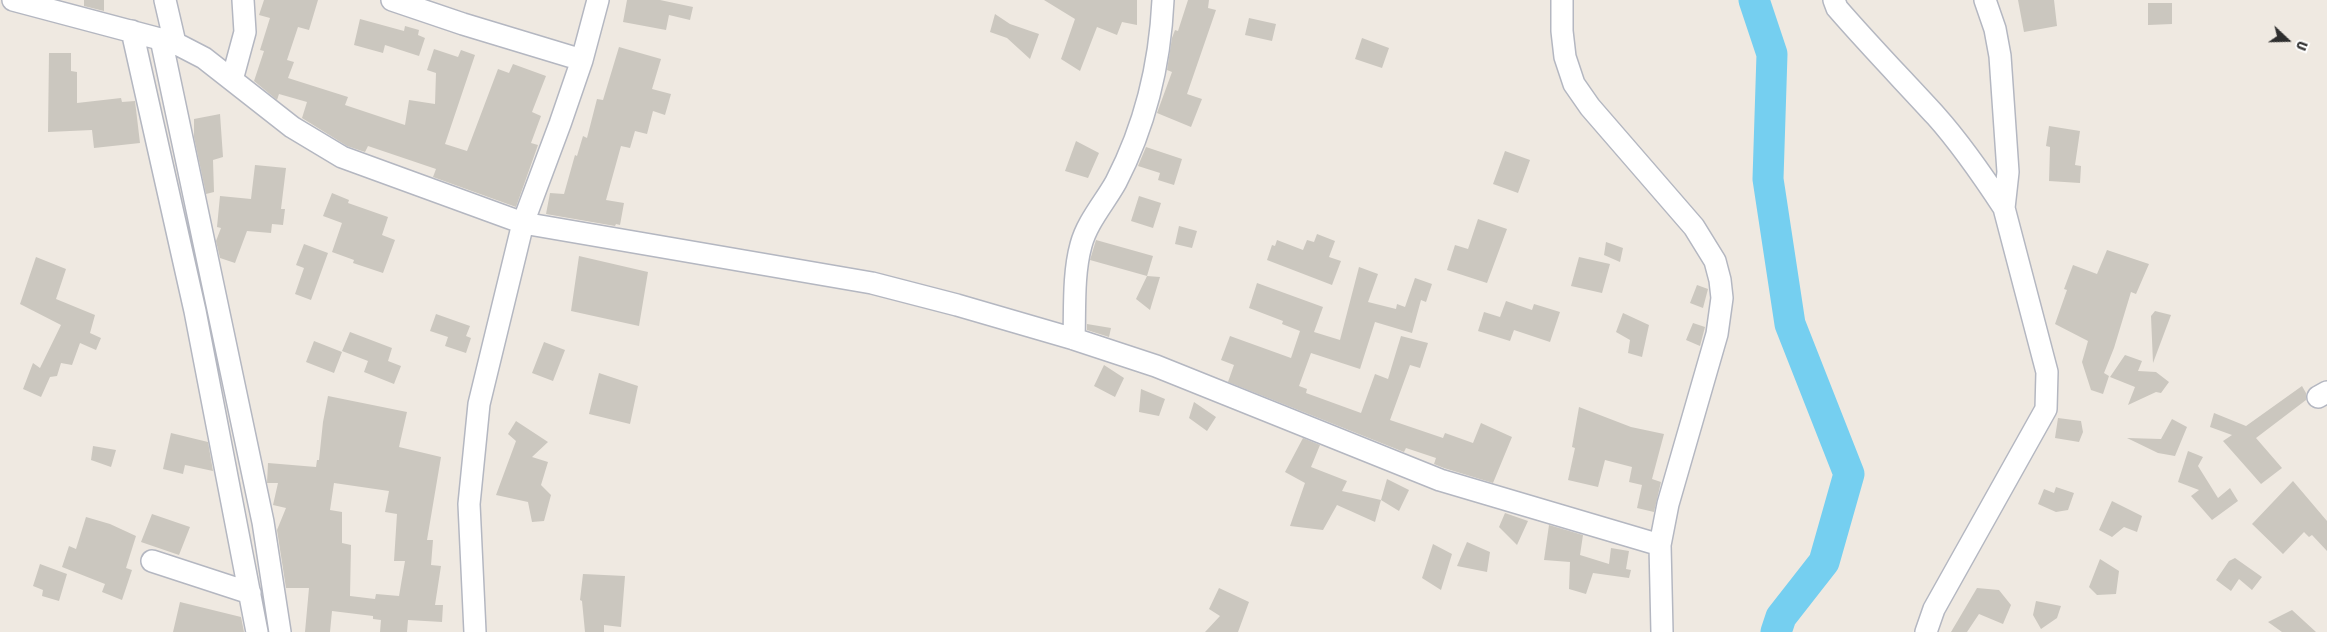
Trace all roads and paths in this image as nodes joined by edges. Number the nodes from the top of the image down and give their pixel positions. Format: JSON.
{"nodes":[{"id":1,"x":12,"y":0,"type":"edge"},
{"id":2,"x":165,"y":0,"type":"edge"},
{"id":3,"x":243,"y":0,"type":"edge"},
{"id":4,"x":392,"y":0,"type":"edge"},
{"id":5,"x":598,"y":0,"type":"edge"},
{"id":6,"x":1163,"y":0,"type":"edge"},
{"id":7,"x":1562,"y":0,"type":"edge"},
{"id":8,"x":1834,"y":0,"type":"edge"},
{"id":9,"x":1985,"y":0,"type":"edge"},
{"id":10,"x":153,"y":37,"type":"junction"},
{"id":11,"x":582,"y":60,"type":"junction"},
{"id":12,"x":232,"y":80,"type":"junction"},
{"id":13,"x":2004,"y":208,"type":"junction"},
{"id":14,"x":523,"y":223,"type":"junction"},
{"id":15,"x":1074,"y":339,"type":"junction"},
{"id":16,"x":232,"y":445,"type":"junction"},
{"id":17,"x":1660,"y":545,"type":"junction"},
{"id":18,"x":152,"y":561,"type":"dead end"},
{"id":19,"x":250,"y":593,"type":"junction"},
{"id":20,"x":267,"y":626,"type":"edge"},
{"id":21,"x":475,"y":632,"type":"edge"},
{"id":22,"x":1662,"y":632,"type":"edge"},
{"id":23,"x":1926,"y":632,"type":"edge"}],
"edges":[{"from":1,"to":10,"type":"street"},
{"from":2,"to":10,"type":"street"},
{"from":3,"to":12,"type":"street"},
{"from":4,"to":11,"type":"street"},
{"from":5,"to":11,"type":"street"},
{"from":6,"to":15,"type":"street"},
{"from":7,"to":17,"type":"street"},
{"from":8,"to":13,"type":"street"},
{"from":9,"to":13,"type":"street"},
{"from":10,"to":12,"type":"street"},
{"from":10,"to":16,"type":"street"},
{"from":10,"to":16,"type":"street"},
{"from":11,"to":14,"type":"street"},
{"from":12,"to":14,"type":"street"},
{"from":13,"to":23,"type":"street"},
{"from":14,"to":15,"type":"street"},
{"from":14,"to":21,"type":"street"},
{"from":15,"to":17,"type":"street"},
{"from":16,"to":19,"type":"street"},
{"from":16,"to":20,"type":"street"},
{"from":17,"to":22,"type":"street"},
{"from":18,"to":19,"type":"street"},
{"from":19,"to":20,"type":"street"}]}
